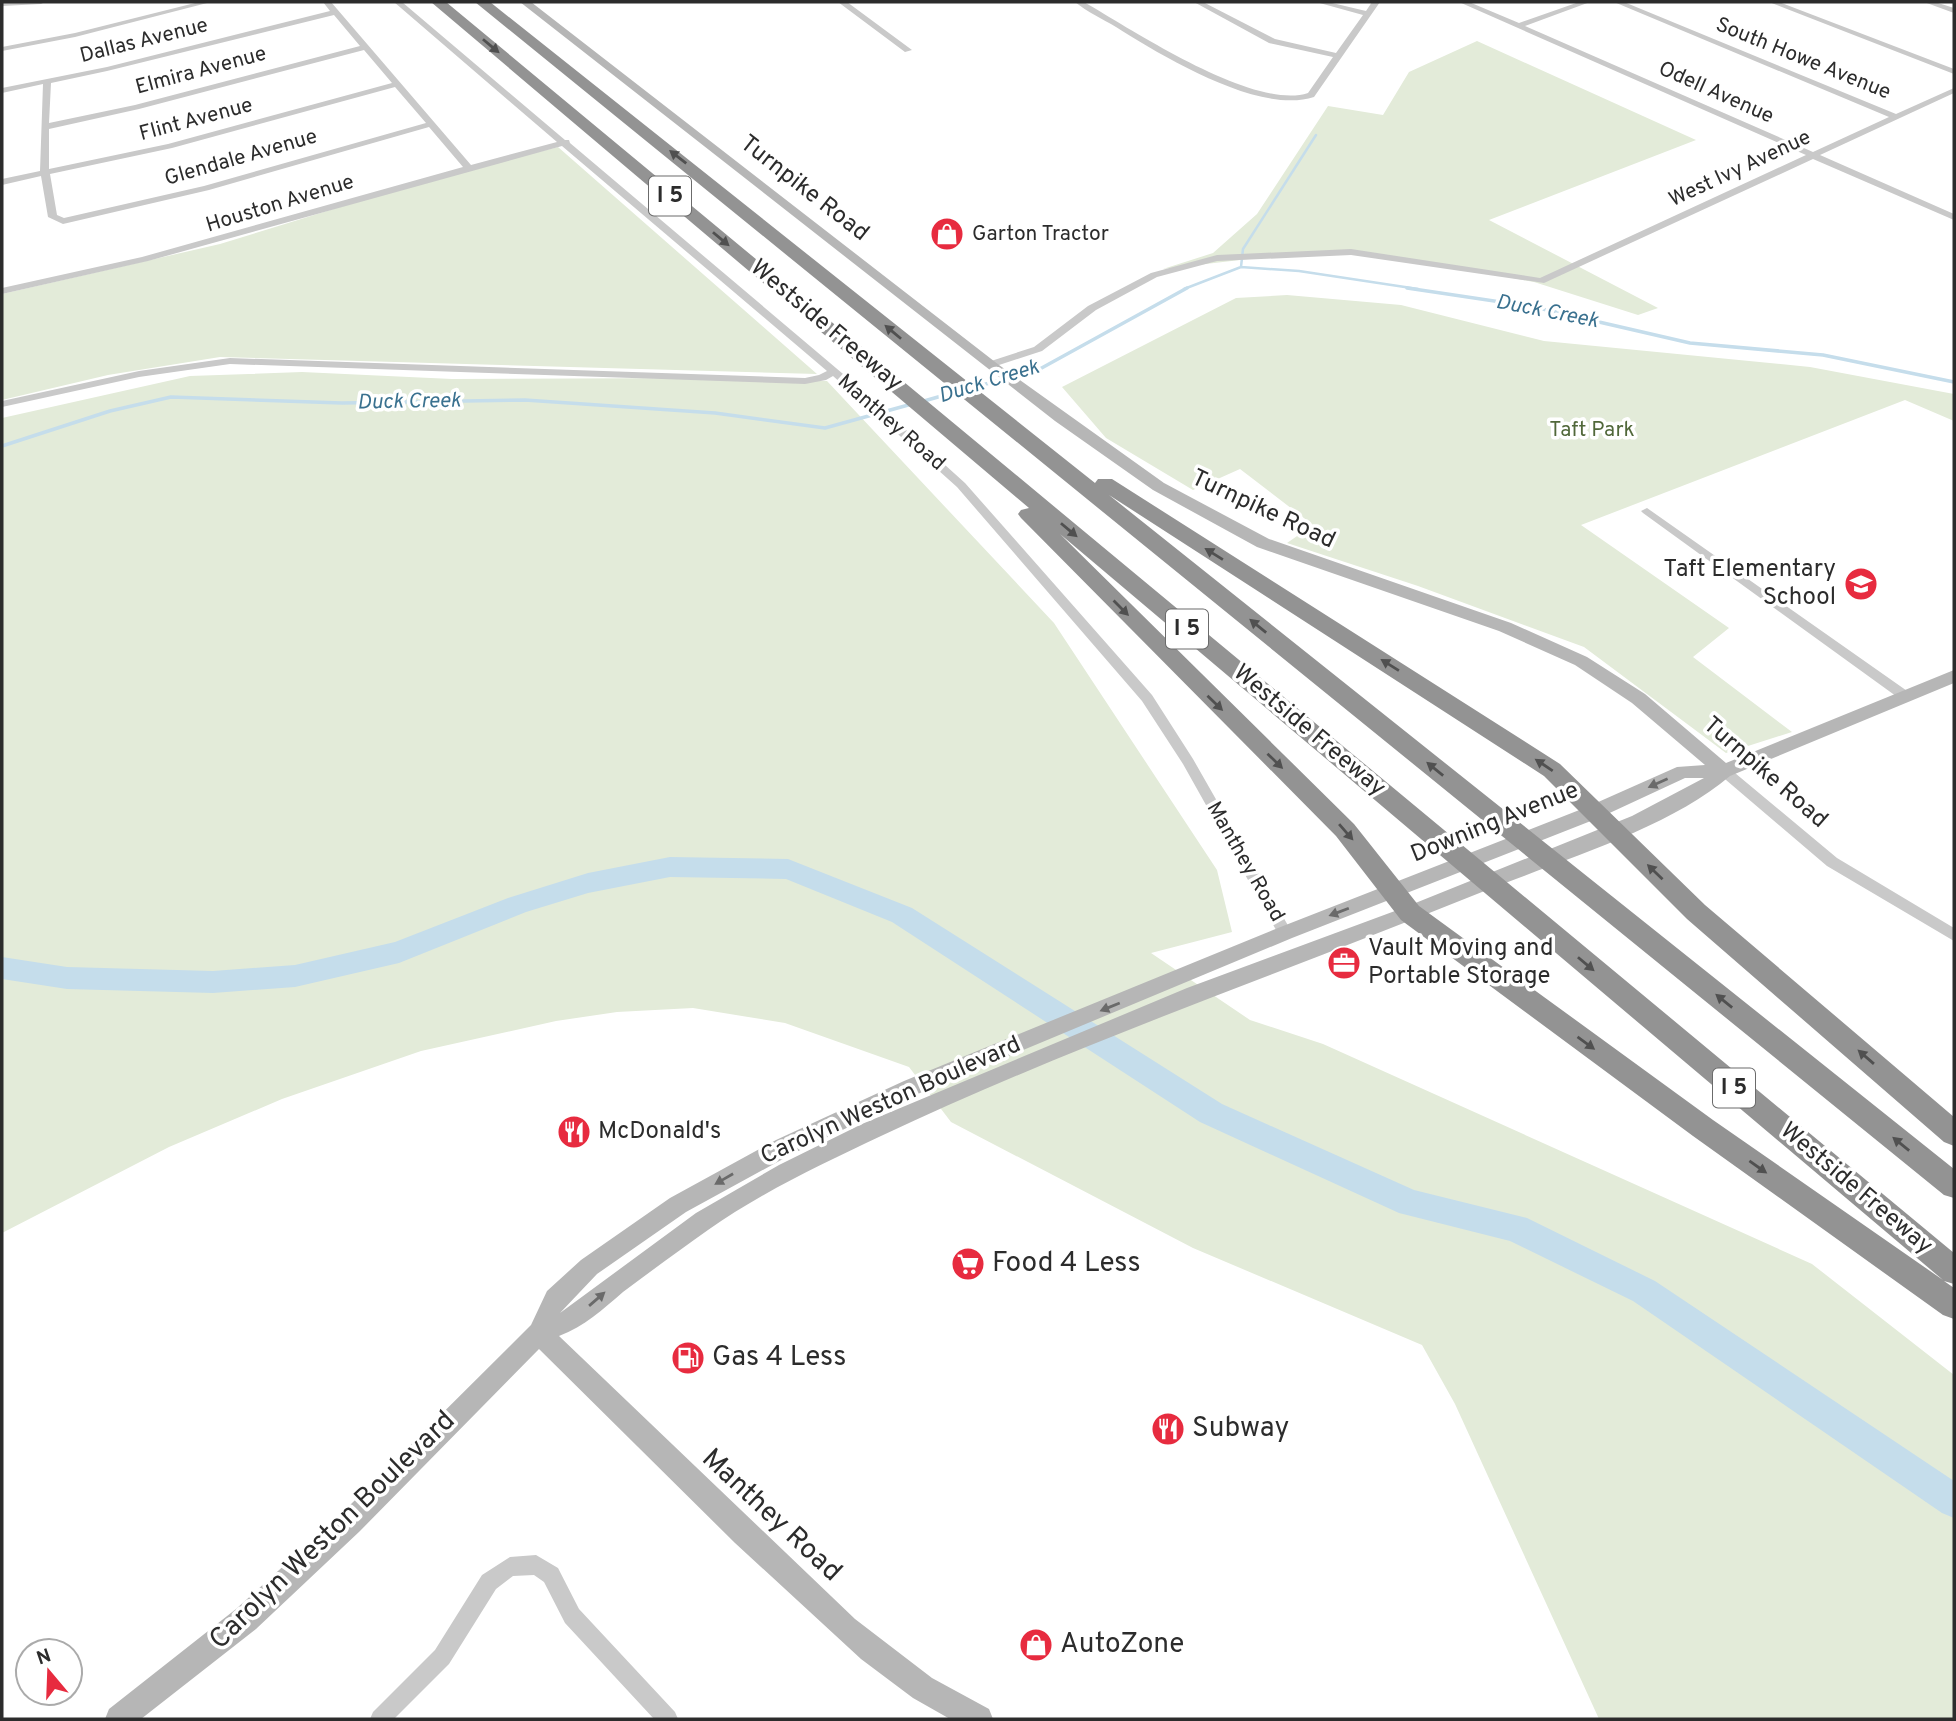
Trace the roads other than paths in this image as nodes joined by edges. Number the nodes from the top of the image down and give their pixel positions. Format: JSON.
{"nodes":[{"id":1,"x":41,"y":2,"type":"edge"},
{"id":2,"x":207,"y":2,"type":"edge"},
{"id":3,"x":327,"y":2,"type":"edge"},
{"id":4,"x":398,"y":2,"type":"edge"},
{"id":5,"x":438,"y":2,"type":"edge"},
{"id":6,"x":482,"y":2,"type":"edge"},
{"id":7,"x":525,"y":2,"type":"edge"},
{"id":8,"x":842,"y":2,"type":"edge"},
{"id":9,"x":1079,"y":2,"type":"edge"},
{"id":10,"x":1198,"y":2,"type":"edge"},
{"id":11,"x":1320,"y":2,"type":"edge"},
{"id":12,"x":1376,"y":2,"type":"edge"},
{"id":13,"x":1463,"y":2,"type":"edge"},
{"id":14,"x":1586,"y":2,"type":"edge"},
{"id":15,"x":1618,"y":2,"type":"edge"},
{"id":16,"x":1773,"y":2,"type":"edge"},
{"id":17,"x":1928,"y":2,"type":"edge"},
{"id":18,"x":2,"y":4,"type":"edge"},
{"id":19,"x":1954,"y":11,"type":"edge"},
{"id":20,"x":335,"y":12,"type":"junction"},
{"id":21,"x":1368,"y":13,"type":"junction"},
{"id":22,"x":1519,"y":26,"type":"junction"},
{"id":23,"x":365,"y":47,"type":"junction"},
{"id":24,"x":2,"y":49,"type":"edge"},
{"id":25,"x":908,"y":50,"type":"dead end"},
{"id":26,"x":1338,"y":56,"type":"junction"},
{"id":27,"x":1954,"y":72,"type":"edge"},
{"id":28,"x":47,"y":82,"type":"junction"},
{"id":29,"x":397,"y":84,"type":"junction"},
{"id":30,"x":2,"y":90,"type":"edge"},
{"id":31,"x":1954,"y":90,"type":"edge"},
{"id":32,"x":1896,"y":117,"type":"junction"},
{"id":33,"x":431,"y":124,"type":"junction"},
{"id":34,"x":45,"y":127,"type":"junction"},
{"id":35,"x":566,"y":142,"type":"junction"},
{"id":36,"x":1814,"y":155,"type":"junction"},
{"id":37,"x":468,"y":167,"type":"junction"},
{"id":38,"x":44,"y":174,"type":"junction"},
{"id":39,"x":2,"y":182,"type":"edge"},
{"id":40,"x":1954,"y":217,"type":"edge"},
{"id":41,"x":2,"y":290,"type":"edge"},
{"id":42,"x":995,"y":367,"type":"junction"},
{"id":43,"x":834,"y":372,"type":"junction"},
{"id":44,"x":2,"y":404,"type":"edge"},
{"id":45,"x":990,"y":409,"type":"junction"},
{"id":46,"x":976,"y":452,"type":"junction"},
{"id":47,"x":1647,"y":511,"type":"dead end"},
{"id":48,"x":1954,"y":676,"type":"edge"},
{"id":49,"x":1905,"y":696,"type":"junction"},
{"id":50,"x":1724,"y":771,"type":"junction"},
{"id":51,"x":1594,"y":812,"type":"junction"},
{"id":52,"x":1613,"y":831,"type":"junction"},
{"id":53,"x":1401,"y":903,"type":"junction"},
{"id":54,"x":1286,"y":933,"type":"junction"},
{"id":55,"x":1954,"y":936,"type":"edge"},
{"id":56,"x":1302,"y":954,"type":"joint"},
{"id":57,"x":1194,"y":994,"type":"junction"},
{"id":58,"x":1954,"y":1134,"type":"edge"},
{"id":59,"x":1954,"y":1186,"type":"edge"},
{"id":60,"x":1954,"y":1271,"type":"edge"},
{"id":61,"x":1954,"y":1305,"type":"edge"},
{"id":62,"x":539,"y":1333,"type":"junction"},
{"id":63,"x":146,"y":1711,"type":"edge"},
{"id":64,"x":118,"y":1719,"type":"edge"},
{"id":65,"x":380,"y":1719,"type":"edge"},
{"id":66,"x":668,"y":1719,"type":"edge"},
{"id":67,"x":979,"y":1719,"type":"edge"}],
"edges":[{"from":1,"to":18,"type":"street"},
{"from":2,"to":24,"type":"street"},
{"from":3,"to":20,"type":"street"},
{"from":4,"to":35,"type":"street","name":"Manthey Road"},
{"from":5,"to":46,"type":"highway","name":"Westside Freeway","number":"I 5","one_way":true},
{"from":45,"to":6,"type":"highway","name":"Westside Freeway","number":"I 5","one_way":true},
{"from":7,"to":42,"type":"street","name":"Turnpike Road"},
{"from":8,"to":25,"type":"street"},
{"from":9,"to":26,"type":"street"},
{"from":10,"to":26,"type":"street"},
{"from":11,"to":21,"type":"street"},
{"from":12,"to":21,"type":"street"},
{"from":13,"to":22,"type":"street","name":"Odell Avenue"},
{"from":14,"to":22,"type":"street"},
{"from":15,"to":32,"type":"street","name":"South Howe Avenue"},
{"from":16,"to":27,"type":"street"},
{"from":17,"to":19,"type":"street"},
{"from":20,"to":23,"type":"street"},
{"from":20,"to":28,"type":"street","name":"Dallas Avenue"},
{"from":21,"to":26,"type":"street"},
{"from":22,"to":36,"type":"street","name":"Odell Avenue"},
{"from":23,"to":29,"type":"street"},
{"from":23,"to":34,"type":"street","name":"Elmira Avenue"},
{"from":28,"to":30,"type":"street","name":"Dallas Avenue"},
{"from":28,"to":34,"type":"street"},
{"from":29,"to":33,"type":"street"},
{"from":29,"to":38,"type":"street","name":"Flint Avenue"},
{"from":31,"to":32,"type":"street","name":"West Ivy Avenue"},
{"from":32,"to":36,"type":"street","name":"West Ivy Avenue"},
{"from":33,"to":37,"type":"street"},
{"from":33,"to":38,"type":"street","name":"Glendale Avenue"},
{"from":34,"to":38,"type":"street"},
{"from":35,"to":37,"type":"street","name":"Houston Avenue"},
{"from":35,"to":43,"type":"street","name":"Manthey Road"},
{"from":36,"to":40,"type":"street","name":"Odell Avenue"},
{"from":36,"to":42,"type":"street","name":"West Ivy Avenue"},
{"from":37,"to":41,"type":"street","name":"Houston Avenue"},
{"from":38,"to":39,"type":"street","name":"Flint Avenue"},
{"from":42,"to":50,"type":"street","name":"Turnpike Road"},
{"from":43,"to":44,"type":"street"},
{"from":43,"to":54,"type":"street","name":"Manthey Road"},
{"from":51,"to":45,"type":"highway","one_way":true},
{"from":59,"to":45,"type":"highway","name":"Westside Freeway","number":"I 5","one_way":true},
{"from":46,"to":53,"type":"highway","one_way":true},
{"from":46,"to":60,"type":"highway","name":"Westside Freeway","number":"I 5","one_way":true},
{"from":47,"to":49,"type":"street"},
{"from":48,"to":49,"type":"street","name":"Downing Avenue"},
{"from":49,"to":50,"type":"street","name":"Downing Avenue"},
{"from":50,"to":51,"type":"street","name":"Downing Avenue","one_way":true},
{"from":50,"to":52,"type":"street","name":"Downing Avenue"},
{"from":50,"to":55,"type":"street","name":"Turnpike Road"},
{"from":51,"to":52,"type":"highway"},
{"from":51,"to":53,"type":"street","name":"Downing Avenue"},
{"from":52,"to":53,"type":"street","name":"Downing Avenue"},
{"from":58,"to":52,"type":"highway","one_way":true},
{"from":53,"to":54,"type":"street","name":"Downing Avenue","one_way":true},
{"from":53,"to":56,"type":"street","name":"Downing Avenue"},
{"from":53,"to":61,"type":"highway","one_way":true},
{"from":54,"to":57,"type":"street"},
{"from":54,"to":62,"type":"street","name":"Carolyn Weston Boulevard","one_way":true},
{"from":56,"to":57,"type":"street","name":"Carolyn Weston Boulevard"},
{"from":62,"to":57,"type":"street","name":"Carolyn Weston Boulevard","one_way":true},
{"from":62,"to":63,"type":"street","name":"Carolyn Weston Boulevard"},
{"from":62,"to":67,"type":"street","name":"Manthey Road"},
{"from":63,"to":64,"type":"street","name":"Carolyn Weston Boulevard"},
{"from":65,"to":66,"type":"street"}]}
